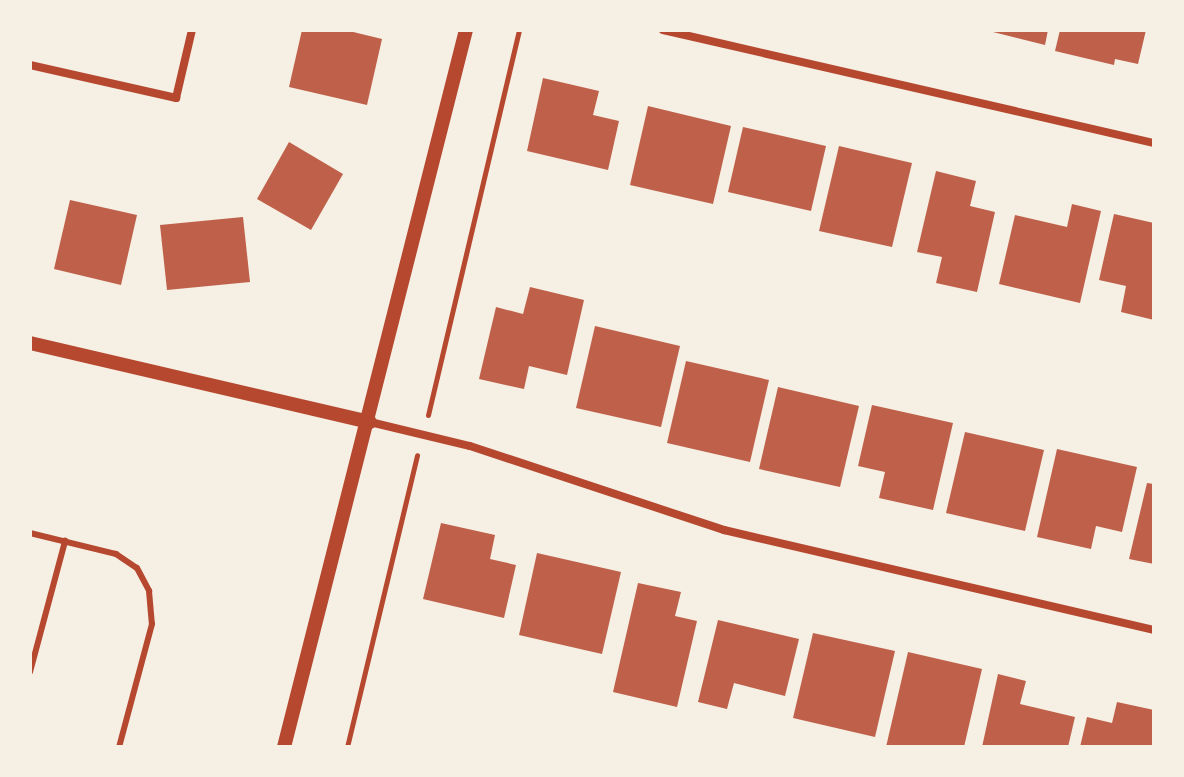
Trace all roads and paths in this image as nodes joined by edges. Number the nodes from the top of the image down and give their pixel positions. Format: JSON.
{"nodes":[{"id":1,"x":192,"y":30,"type":"edge"},
{"id":2,"x":466,"y":30,"type":"edge"},
{"id":3,"x":519,"y":30,"type":"edge"},
{"id":4,"x":663,"y":30,"type":"edge"},
{"id":5,"x":30,"y":65,"type":"edge"},
{"id":6,"x":1154,"y":143,"type":"edge"},
{"id":7,"x":30,"y":343,"type":"edge"},
{"id":8,"x":370,"y":422,"type":"junction"},
{"id":9,"x":423,"y":435,"type":"junction"},
{"id":10,"x":30,"y":533,"type":"edge"},
{"id":11,"x":65,"y":541,"type":"junction"},
{"id":12,"x":1154,"y":630,"type":"edge"},
{"id":13,"x":30,"y":672,"type":"edge"},
{"id":14,"x":119,"y":747,"type":"edge"},
{"id":15,"x":284,"y":747,"type":"edge"},
{"id":16,"x":347,"y":747,"type":"edge"}],
"edges":[{"from":1,"to":5,"type":"street"},
{"from":2,"to":8,"type":"street"},
{"from":3,"to":9,"type":"path"},
{"from":4,"to":6,"type":"street"},
{"from":7,"to":8,"type":"street"},
{"from":8,"to":9,"type":"street"},
{"from":8,"to":15,"type":"street"},
{"from":9,"to":12,"type":"street"},
{"from":9,"to":16,"type":"path"},
{"from":10,"to":11,"type":"lane"},
{"from":11,"to":13,"type":"lane"},
{"from":11,"to":14,"type":"lane"}]}
